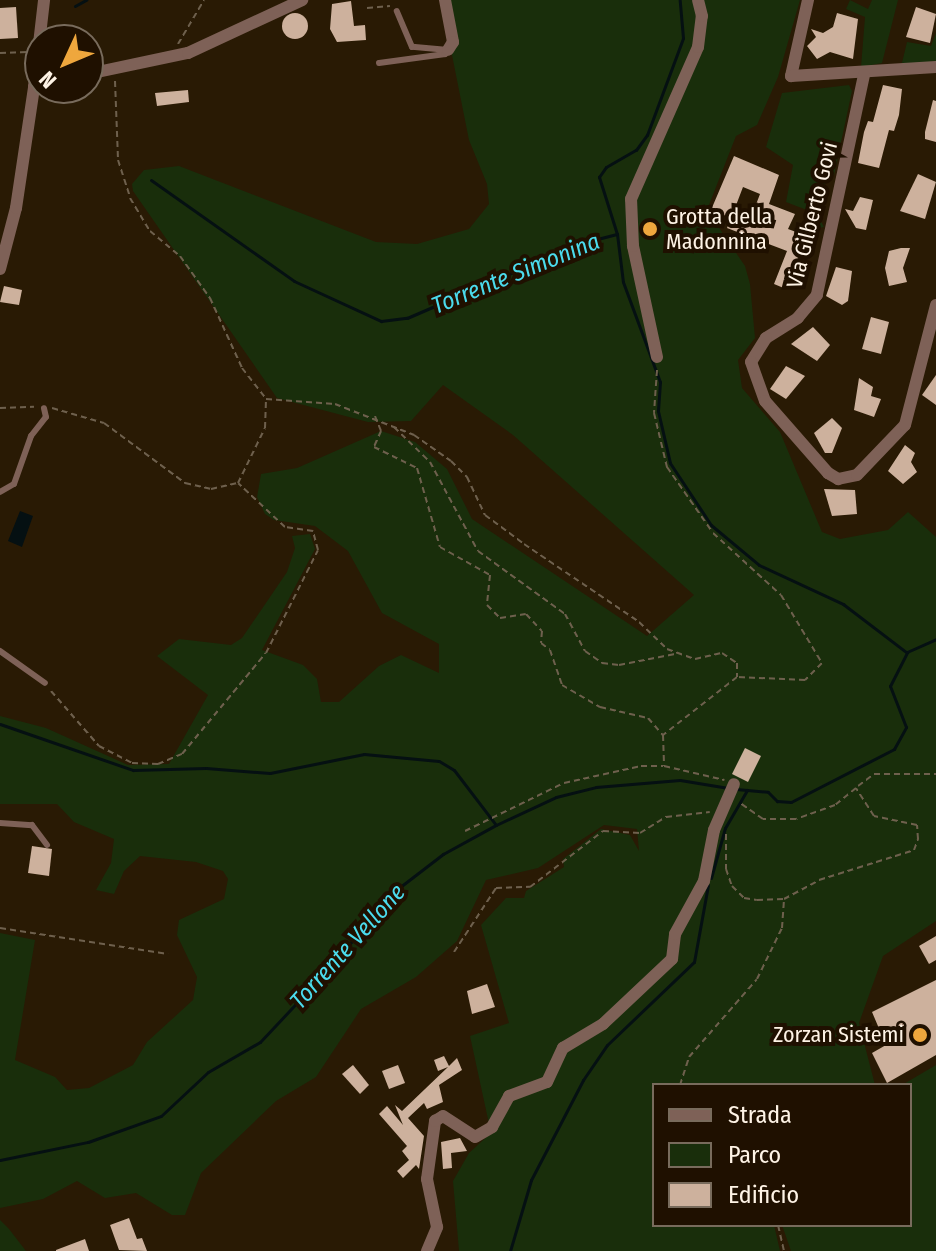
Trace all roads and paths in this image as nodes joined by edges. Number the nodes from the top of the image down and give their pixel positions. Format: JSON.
{"nodes":[{"id":1,"x":44,"y":0,"type":"edge"},
{"id":2,"x":204,"y":0,"type":"edge"},
{"id":3,"x":302,"y":0,"type":"edge"},
{"id":4,"x":445,"y":0,"type":"edge"},
{"id":5,"x":698,"y":0,"type":"edge"},
{"id":6,"x":808,"y":0,"type":"edge"},
{"id":7,"x":367,"y":8,"type":"dead end"},
{"id":8,"x":397,"y":11,"type":"joint"},
{"id":9,"x":41,"y":24,"type":"edge"},
{"id":10,"x":448,"y":50,"type":"junction"},
{"id":11,"x":24,"y":52,"type":"edge"},
{"id":12,"x":0,"y":53,"type":"edge"},
{"id":13,"x":171,"y":56,"type":"junction"},
{"id":14,"x":379,"y":63,"type":"dead end"},
{"id":15,"x":936,"y":67,"type":"edge"},
{"id":16,"x":106,"y":70,"type":"joint"},
{"id":17,"x":864,"y":75,"type":"junction"},
{"id":18,"x":34,"y":104,"type":"edge"},
{"id":19,"x":0,"y":269,"type":"edge"},
{"id":20,"x":936,"y":305,"type":"edge"},
{"id":21,"x":657,"y":357,"type":"joint"},
{"id":22,"x":266,"y":399,"type":"junction"},
{"id":23,"x":0,"y":408,"type":"edge"},
{"id":24,"x":44,"y":408,"type":"junction"},
{"id":25,"x":374,"y":415,"type":"junction"},
{"id":26,"x":393,"y":426,"type":"junction"},
{"id":27,"x":238,"y":483,"type":"junction"},
{"id":28,"x":0,"y":492,"type":"edge"},
{"id":29,"x":0,"y":651,"type":"edge"},
{"id":30,"x":675,"y":654,"type":"junction"},
{"id":31,"x":737,"y":677,"type":"junction"},
{"id":32,"x":45,"y":683,"type":"joint"},
{"id":33,"x":663,"y":735,"type":"junction"},
{"id":34,"x":664,"y":766,"type":"junction"},
{"id":35,"x":936,"y":774,"type":"edge"},
{"id":36,"x":713,"y":777,"type":"dead end"},
{"id":37,"x":856,"y":788,"type":"junction"},
{"id":38,"x":731,"y":789,"type":"joint"},
{"id":39,"x":720,"y":815,"type":"junction"},
{"id":40,"x":0,"y":823,"type":"edge"},
{"id":41,"x":465,"y":831,"type":"dead end"},
{"id":42,"x":47,"y":845,"type":"dead end"},
{"id":43,"x":784,"y":899,"type":"junction"},
{"id":44,"x":0,"y":928,"type":"edge"},
{"id":45,"x":454,"y":952,"type":"dead end"},
{"id":46,"x":168,"y":954,"type":"dead end"},
{"id":47,"x":681,"y":1083,"type":"edge"},
{"id":48,"x":778,"y":1227,"type":"edge"},
{"id":49,"x":427,"y":1251,"type":"edge"},
{"id":50,"x":784,"y":1251,"type":"edge"}],
"edges":[{"from":1,"to":9,"type":"street"},
{"from":2,"to":13,"type":"path"},
{"from":3,"to":13,"type":"street"},
{"from":4,"to":10,"type":"street"},
{"from":5,"to":21,"type":"street"},
{"from":6,"to":17,"type":"street"},
{"from":7,"to":8,"type":"path"},
{"from":8,"to":10,"type":"lane"},
{"from":10,"to":14,"type":"lane"},
{"from":11,"to":12,"type":"path"},
{"from":13,"to":16,"type":"street"},
{"from":15,"to":17,"type":"street"},
{"from":16,"to":22,"type":"path"},
{"from":17,"to":20,"type":"street","name":"Via Gilberto Govi"},
{"from":18,"to":19,"type":"street"},
{"from":21,"to":31,"type":"path"},
{"from":22,"to":25,"type":"path"},
{"from":22,"to":27,"type":"path"},
{"from":23,"to":24,"type":"path"},
{"from":24,"to":27,"type":"path"},
{"from":24,"to":28,"type":"lane"},
{"from":25,"to":26,"type":"path"},
{"from":25,"to":33,"type":"path"},
{"from":26,"to":30,"type":"path"},
{"from":26,"to":30,"type":"path"},
{"from":27,"to":32,"type":"path"},
{"from":29,"to":32,"type":"lane"},
{"from":30,"to":31,"type":"path"},
{"from":31,"to":33,"type":"path"},
{"from":33,"to":34,"type":"path"},
{"from":34,"to":36,"type":"path"},
{"from":34,"to":41,"type":"path"},
{"from":35,"to":37,"type":"path"},
{"from":37,"to":38,"type":"path"},
{"from":37,"to":43,"type":"path"},
{"from":38,"to":39,"type":"street"},
{"from":39,"to":43,"type":"path"},
{"from":39,"to":45,"type":"path"},
{"from":39,"to":49,"type":"street"},
{"from":40,"to":42,"type":"lane"},
{"from":43,"to":47,"type":"path"},
{"from":44,"to":46,"type":"path"},
{"from":48,"to":50,"type":"path"}]}
